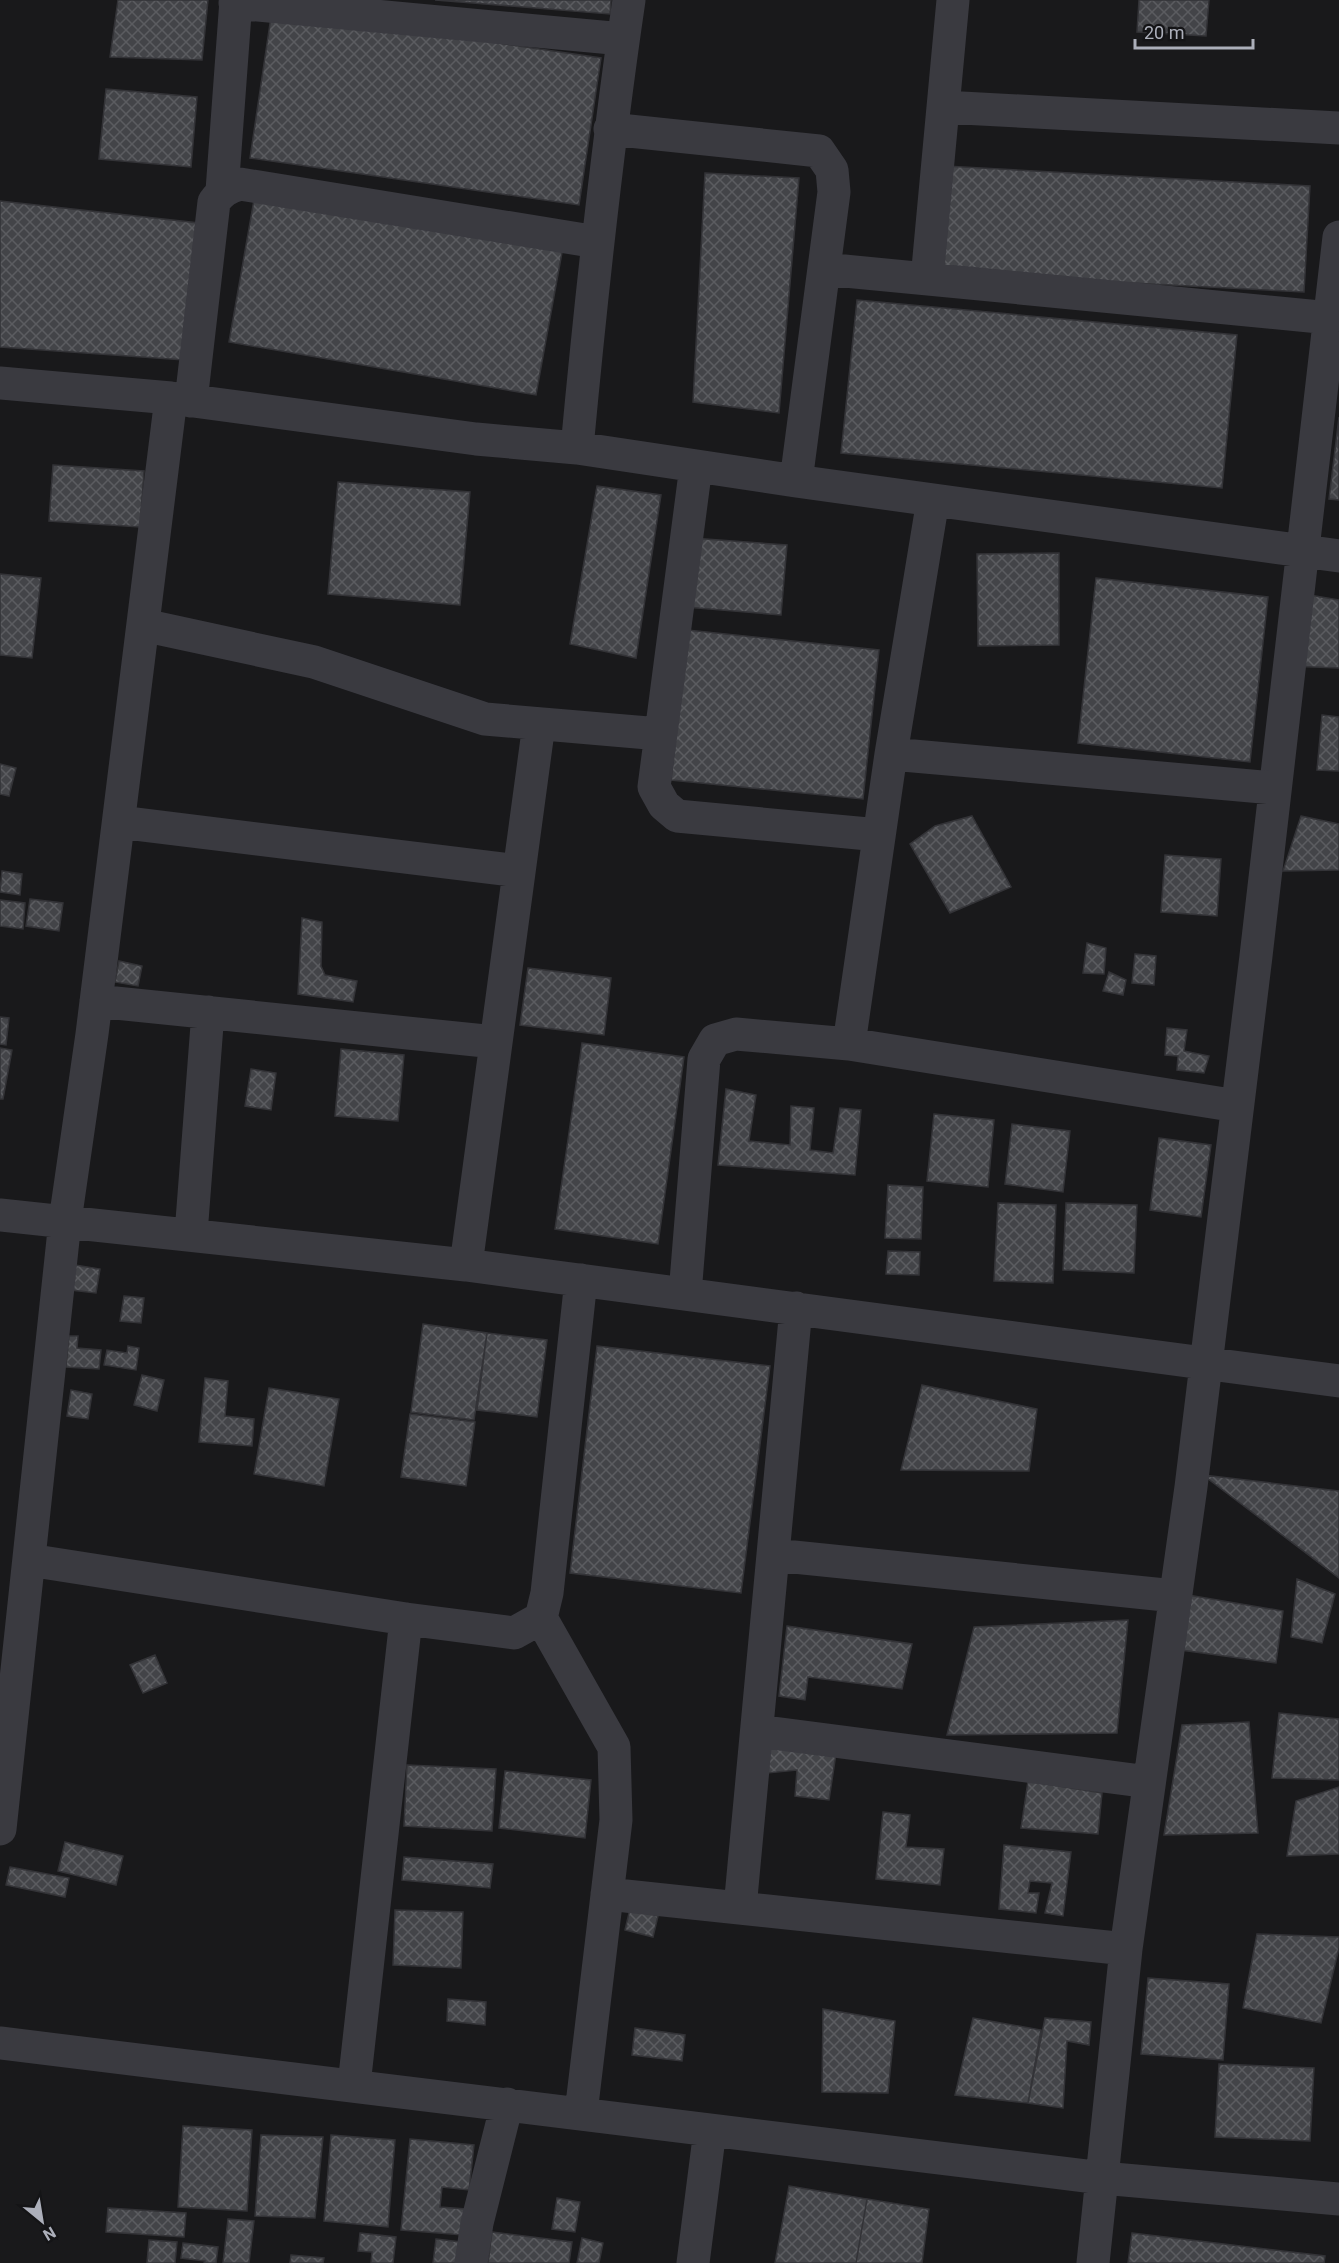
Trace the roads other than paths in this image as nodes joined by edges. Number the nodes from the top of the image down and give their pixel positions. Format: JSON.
{"nodes":[{"id":1,"x":628,"y":0,"type":"edge"},
{"id":2,"x":953,"y":0,"type":"edge"},
{"id":3,"x":235,"y":1,"type":"edge"},
{"id":4,"x":623,"y":39,"type":"junction"},
{"id":5,"x":944,"y":107,"type":"junction"},
{"id":6,"x":1339,"y":128,"type":"edge"},
{"id":7,"x":610,"y":129,"type":"junction"},
{"id":8,"x":222,"y":191,"type":"junction"},
{"id":9,"x":1339,"y":237,"type":"edge"},
{"id":10,"x":597,"y":242,"type":"junction"},
{"id":11,"x":824,"y":269,"type":"junction"},
{"id":12,"x":927,"y":279,"type":"junction"},
{"id":13,"x":1330,"y":318,"type":"junction"},
{"id":14,"x":0,"y":383,"type":"edge"},
{"id":15,"x":181,"y":400,"type":"junction"},
{"id":16,"x":577,"y":448,"type":"junction"},
{"id":17,"x":696,"y":466,"type":"junction"},
{"id":18,"x":796,"y":481,"type":"junction"},
{"id":19,"x":933,"y":500,"type":"junction"},
{"id":20,"x":1302,"y":551,"type":"junction"},
{"id":21,"x":1339,"y":556,"type":"edge"},
{"id":22,"x":143,"y":625,"type":"junction"},
{"id":23,"x":539,"y":724,"type":"junction"},
{"id":24,"x":660,"y":734,"type":"junction"},
{"id":25,"x":891,"y":754,"type":"junction"},
{"id":26,"x":1274,"y":788,"type":"junction"},
{"id":27,"x":119,"y":822,"type":"junction"},
{"id":28,"x":879,"y":835,"type":"junction"},
{"id":29,"x":519,"y":871,"type":"junction"},
{"id":30,"x":96,"y":1001,"type":"junction"},
{"id":31,"x":208,"y":1012,"type":"junction"},
{"id":32,"x":495,"y":1042,"type":"junction"},
{"id":33,"x":849,"y":1044,"type":"junction"},
{"id":34,"x":1237,"y":1106,"type":"junction"},
{"id":35,"x":0,"y":1215,"type":"edge"},
{"id":36,"x":65,"y":1221,"type":"junction"},
{"id":37,"x":191,"y":1234,"type":"junction"},
{"id":38,"x":466,"y":1265,"type":"junction"},
{"id":39,"x":581,"y":1280,"type":"junction"},
{"id":40,"x":686,"y":1294,"type":"junction"},
{"id":41,"x":796,"y":1308,"type":"junction"},
{"id":42,"x":1204,"y":1363,"type":"junction"},
{"id":43,"x":1339,"y":1381,"type":"edge"},
{"id":44,"x":774,"y":1555,"type":"junction"},
{"id":45,"x":29,"y":1560,"type":"junction"},
{"id":46,"x":1175,"y":1596,"type":"junction"},
{"id":47,"x":541,"y":1618,"type":"junction"},
{"id":48,"x":406,"y":1619,"type":"junction"},
{"id":49,"x":758,"y":1731,"type":"junction"},
{"id":50,"x":1149,"y":1782,"type":"junction"},
{"id":51,"x":0,"y":1829,"type":"edge"},
{"id":52,"x":607,"y":1894,"type":"junction"},
{"id":53,"x":740,"y":1908,"type":"junction"},
{"id":54,"x":1126,"y":1949,"type":"junction"},
{"id":55,"x":0,"y":2043,"type":"edge"},
{"id":56,"x":354,"y":2085,"type":"junction"},
{"id":57,"x":507,"y":2104,"type":"junction"},
{"id":58,"x":581,"y":2113,"type":"junction"},
{"id":59,"x":710,"y":2130,"type":"junction"},
{"id":60,"x":1102,"y":2178,"type":"junction"},
{"id":61,"x":1339,"y":2199,"type":"edge"},
{"id":62,"x":471,"y":2263,"type":"edge"},
{"id":63,"x":693,"y":2263,"type":"edge"},
{"id":64,"x":1093,"y":2263,"type":"edge"}],
"edges":[{"from":1,"to":4,"type":"street"},
{"from":2,"to":5,"type":"street"},
{"from":3,"to":4,"type":"street"},
{"from":3,"to":8,"type":"street"},
{"from":4,"to":7,"type":"street"},
{"from":5,"to":6,"type":"street"},
{"from":5,"to":12,"type":"street"},
{"from":7,"to":10,"type":"street"},
{"from":7,"to":11,"type":"street"},
{"from":8,"to":10,"type":"street"},
{"from":8,"to":15,"type":"street"},
{"from":9,"to":13,"type":"street"},
{"from":10,"to":16,"type":"street"},
{"from":11,"to":12,"type":"street"},
{"from":11,"to":18,"type":"street"},
{"from":12,"to":13,"type":"street"},
{"from":13,"to":20,"type":"street"},
{"from":14,"to":15,"type":"street"},
{"from":15,"to":16,"type":"street"},
{"from":15,"to":22,"type":"street"},
{"from":16,"to":17,"type":"street"},
{"from":17,"to":18,"type":"street"},
{"from":17,"to":24,"type":"street"},
{"from":18,"to":19,"type":"street"},
{"from":19,"to":20,"type":"street"},
{"from":19,"to":25,"type":"street"},
{"from":20,"to":21,"type":"street"},
{"from":20,"to":26,"type":"street"},
{"from":22,"to":23,"type":"street"},
{"from":22,"to":27,"type":"street"},
{"from":23,"to":24,"type":"street"},
{"from":23,"to":29,"type":"street"},
{"from":24,"to":28,"type":"street"},
{"from":25,"to":26,"type":"street"},
{"from":25,"to":28,"type":"street"},
{"from":26,"to":34,"type":"street"},
{"from":27,"to":29,"type":"street"},
{"from":27,"to":30,"type":"street"},
{"from":28,"to":33,"type":"street"},
{"from":29,"to":32,"type":"street"},
{"from":30,"to":31,"type":"street"},
{"from":30,"to":36,"type":"street"},
{"from":31,"to":32,"type":"street"},
{"from":31,"to":37,"type":"street"},
{"from":32,"to":38,"type":"street"},
{"from":33,"to":34,"type":"street"},
{"from":33,"to":40,"type":"street"},
{"from":34,"to":42,"type":"street"},
{"from":35,"to":36,"type":"street"},
{"from":36,"to":37,"type":"street"},
{"from":36,"to":45,"type":"street"},
{"from":37,"to":38,"type":"street"},
{"from":38,"to":39,"type":"street"},
{"from":39,"to":40,"type":"street"},
{"from":39,"to":47,"type":"street"},
{"from":40,"to":41,"type":"street"},
{"from":41,"to":42,"type":"street"},
{"from":41,"to":44,"type":"street"},
{"from":42,"to":43,"type":"street"},
{"from":42,"to":46,"type":"street"},
{"from":44,"to":46,"type":"street"},
{"from":44,"to":49,"type":"street"},
{"from":45,"to":48,"type":"street"},
{"from":45,"to":51,"type":"street"},
{"from":46,"to":50,"type":"street"},
{"from":47,"to":48,"type":"street"},
{"from":47,"to":52,"type":"street"},
{"from":48,"to":56,"type":"street"},
{"from":49,"to":50,"type":"street"},
{"from":49,"to":53,"type":"street"},
{"from":50,"to":54,"type":"street"},
{"from":52,"to":53,"type":"street"},
{"from":52,"to":58,"type":"street"},
{"from":53,"to":54,"type":"street"},
{"from":54,"to":60,"type":"street"},
{"from":55,"to":56,"type":"street"},
{"from":56,"to":57,"type":"street"},
{"from":57,"to":58,"type":"street"},
{"from":57,"to":62,"type":"street"},
{"from":58,"to":59,"type":"street"},
{"from":59,"to":60,"type":"street"},
{"from":59,"to":63,"type":"street"},
{"from":60,"to":61,"type":"street"},
{"from":60,"to":64,"type":"street"}]}
